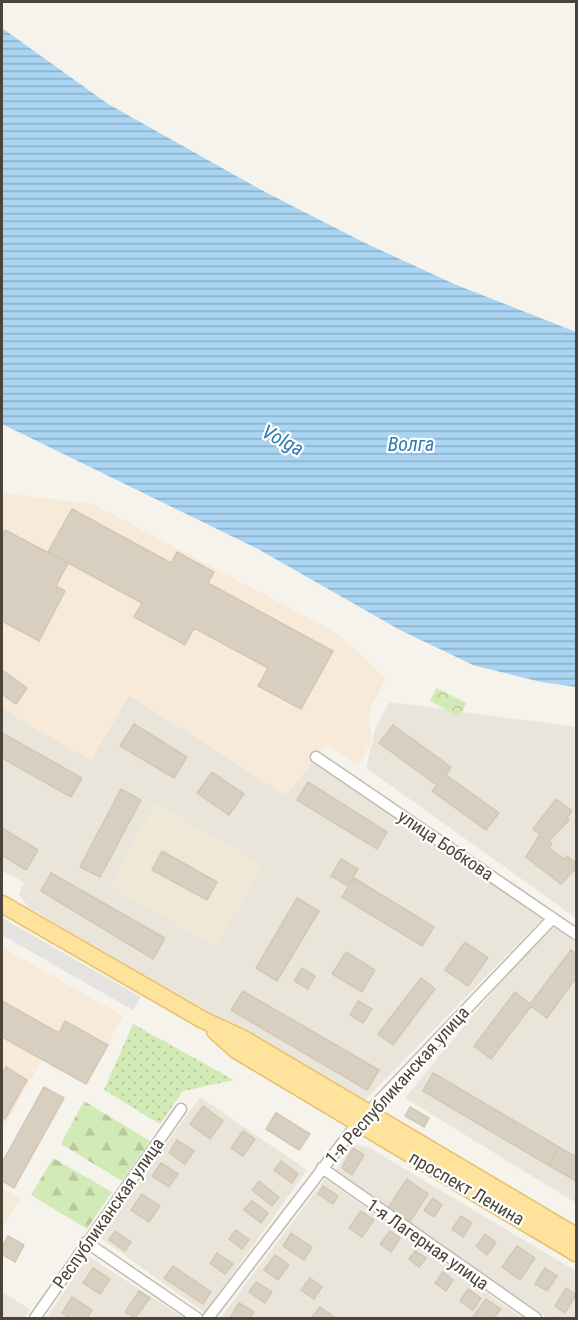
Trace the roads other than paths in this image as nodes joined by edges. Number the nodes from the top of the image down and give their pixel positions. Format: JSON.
{"nodes":[{"id":1,"x":316,"y":757,"type":"dead end"},
{"id":2,"x":2,"y":904,"type":"edge"},
{"id":3,"x":554,"y":918,"type":"junction"},
{"id":4,"x":576,"y":933,"type":"edge"},
{"id":5,"x":181,"y":1109,"type":"dead end"},
{"id":6,"x":362,"y":1118,"type":"junction"},
{"id":7,"x":322,"y":1168,"type":"junction"},
{"id":8,"x":576,"y":1236,"type":"edge"},
{"id":9,"x":86,"y":1242,"type":"junction"},
{"id":10,"x":576,"y":1253,"type":"edge"},
{"id":11,"x":35,"y":1318,"type":"edge"},
{"id":12,"x":196,"y":1318,"type":"edge"},
{"id":13,"x":208,"y":1318,"type":"edge"},
{"id":14,"x":536,"y":1318,"type":"edge"}],
"edges":[{"from":1,"to":3,"type":"street","name":"улица Бобкова"},
{"from":2,"to":6,"type":"main road"},
{"from":3,"to":4,"type":"street","name":"улица Бобкова"},
{"from":3,"to":6,"type":"street","name":"1-я Республиканская улица"},
{"from":5,"to":9,"type":"street","name":"Республиканская улица"},
{"from":6,"to":7,"type":"street","name":"1-я Республиканская улица"},
{"from":6,"to":8,"type":"main road","name":"проспект Ленина"},
{"from":6,"to":10,"type":"main road","name":"проспект Ленина"},
{"from":7,"to":13,"type":"street","name":"1-я Республиканская улица"},
{"from":7,"to":14,"type":"street","name":"1-я Лагерная улица"},
{"from":9,"to":11,"type":"street","name":"Республиканская улица"},
{"from":9,"to":12,"type":"street"}]}
